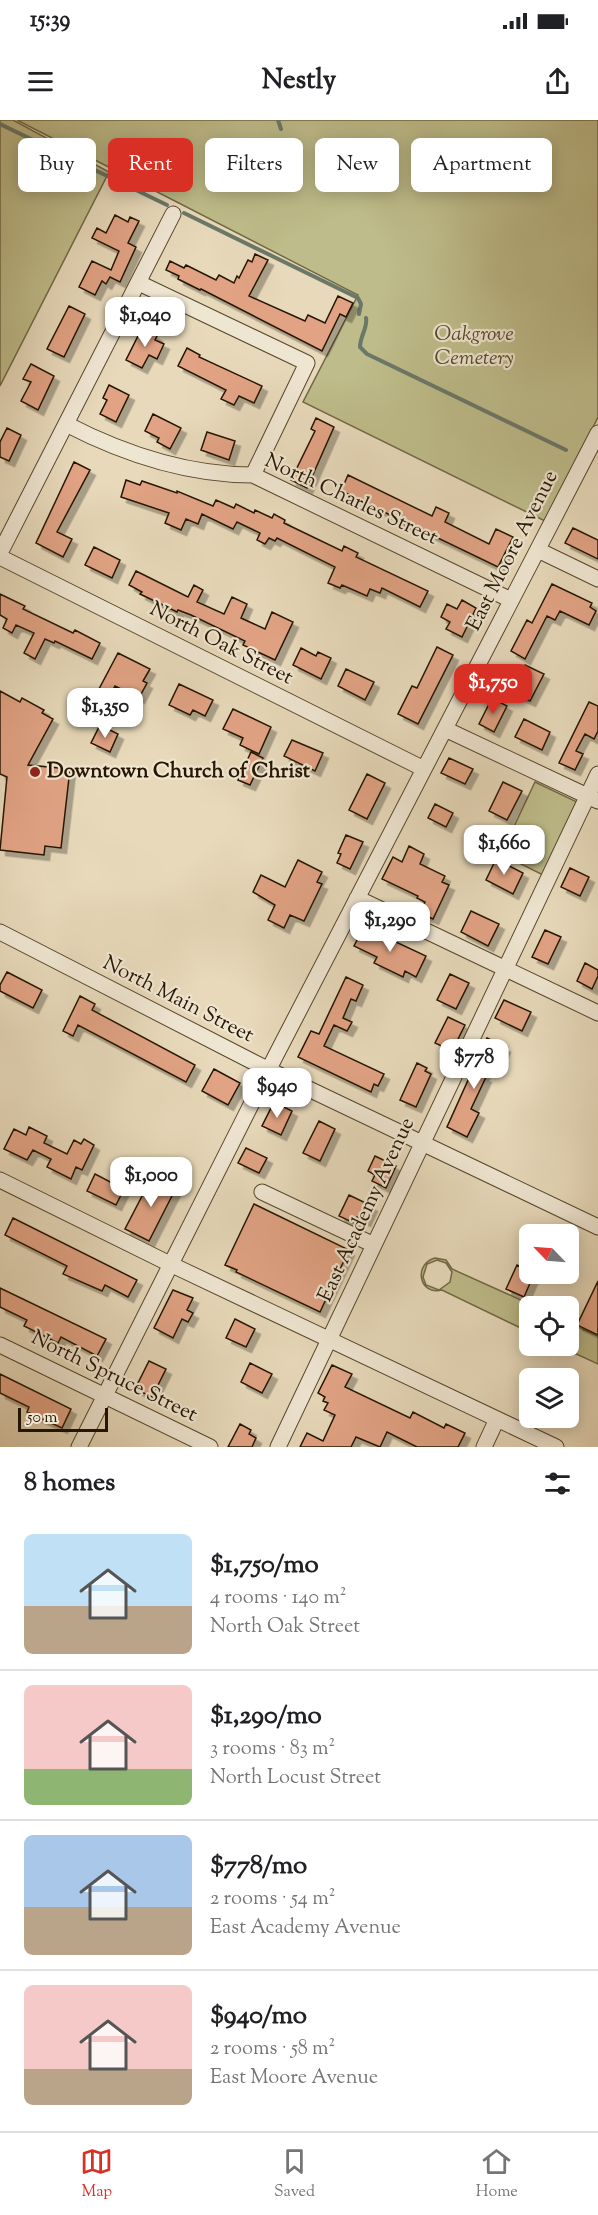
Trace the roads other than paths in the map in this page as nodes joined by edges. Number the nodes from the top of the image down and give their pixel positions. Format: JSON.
{"nodes":[{"id":1,"x":173,"y":214,"type":"dead end"},
{"id":2,"x":139,"y":283,"type":"junction"},
{"id":3,"x":66,"y":424,"type":"junction"},
{"id":4,"x":598,"y":433,"type":"edge"},
{"id":5,"x":253,"y":475,"type":"junction"},
{"id":6,"x":538,"y":550,"type":"junction"},
{"id":7,"x":0,"y":555,"type":"edge"},
{"id":8,"x":598,"y":579,"type":"edge"},
{"id":9,"x":511,"y":600,"type":"junction"},
{"id":10,"x":444,"y":729,"type":"junction"},
{"id":11,"x":424,"y":769,"type":"junction"},
{"id":12,"x":598,"y":774,"type":"edge"},
{"id":13,"x":593,"y":798,"type":"edge"},
{"id":14,"x":357,"y":898,"type":"junction"},
{"id":15,"x":0,"y":932,"type":"edge"},
{"id":16,"x":505,"y":969,"type":"junction"},
{"id":17,"x":598,"y":1013,"type":"edge"},
{"id":18,"x":269,"y":1070,"type":"junction"},
{"id":19,"x":422,"y":1142,"type":"junction"},
{"id":20,"x":0,"y":1180,"type":"edge"},
{"id":21,"x":262,"y":1192,"type":"dead end"},
{"id":22,"x":596,"y":1222,"type":"edge"},
{"id":23,"x":374,"y":1245,"type":"junction"},
{"id":24,"x":170,"y":1264,"type":"junction"},
{"id":25,"x":328,"y":1339,"type":"junction"},
{"id":26,"x":0,"y":1345,"type":"edge"},
{"id":27,"x":104,"y":1396,"type":"junction"},
{"id":28,"x":497,"y":1419,"type":"junction"},
{"id":29,"x":79,"y":1447,"type":"edge"},
{"id":30,"x":210,"y":1447,"type":"edge"},
{"id":31,"x":278,"y":1447,"type":"edge"},
{"id":32,"x":484,"y":1447,"type":"edge"},
{"id":33,"x":556,"y":1447,"type":"edge"}],
"edges":[{"from":1,"to":2,"type":"street"},
{"from":2,"to":3,"type":"street"},
{"from":2,"to":5,"type":"street"},
{"from":3,"to":5,"type":"street","name":"North Charles Street"},
{"from":3,"to":7,"type":"street"},
{"from":4,"to":6,"type":"street","name":"East Moore Avenue"},
{"from":5,"to":9,"type":"street","name":"North Charles Street"},
{"from":6,"to":8,"type":"street"},
{"from":6,"to":9,"type":"street","name":"East Moore Avenue"},
{"from":7,"to":11,"type":"street","name":"North Oak Street"},
{"from":9,"to":10,"type":"street","name":"East Moore Avenue"},
{"from":10,"to":11,"type":"street","name":"East Moore Avenue"},
{"from":10,"to":13,"type":"street"},
{"from":11,"to":14,"type":"street","name":"East Moore Avenue"},
{"from":12,"to":13,"type":"street","name":"East Academy Avenue"},
{"from":13,"to":16,"type":"street","name":"East Academy Avenue"},
{"from":14,"to":16,"type":"street"},
{"from":14,"to":18,"type":"street","name":"East Moore Avenue"},
{"from":15,"to":18,"type":"street","name":"North Main Street"},
{"from":16,"to":17,"type":"street"},
{"from":16,"to":19,"type":"street","name":"East Academy Avenue"},
{"from":18,"to":19,"type":"street","name":"North Main Street"},
{"from":18,"to":24,"type":"street","name":"East Moore Avenue"},
{"from":19,"to":22,"type":"street","name":"North Main Street"},
{"from":19,"to":23,"type":"street","name":"East Academy Avenue"},
{"from":20,"to":24,"type":"street"},
{"from":21,"to":23,"type":"street"},
{"from":23,"to":25,"type":"street","name":"East Academy Avenue"},
{"from":24,"to":25,"type":"street"},
{"from":24,"to":27,"type":"street","name":"East Moore Avenue"},
{"from":25,"to":28,"type":"street"},
{"from":25,"to":31,"type":"street","name":"East Academy Avenue"},
{"from":26,"to":27,"type":"street","name":"North Spruce Street"},
{"from":27,"to":29,"type":"street","name":"East Moore Avenue"},
{"from":27,"to":30,"type":"street","name":"North Spruce Street"},
{"from":28,"to":32,"type":"street"},
{"from":28,"to":33,"type":"street"}]}
